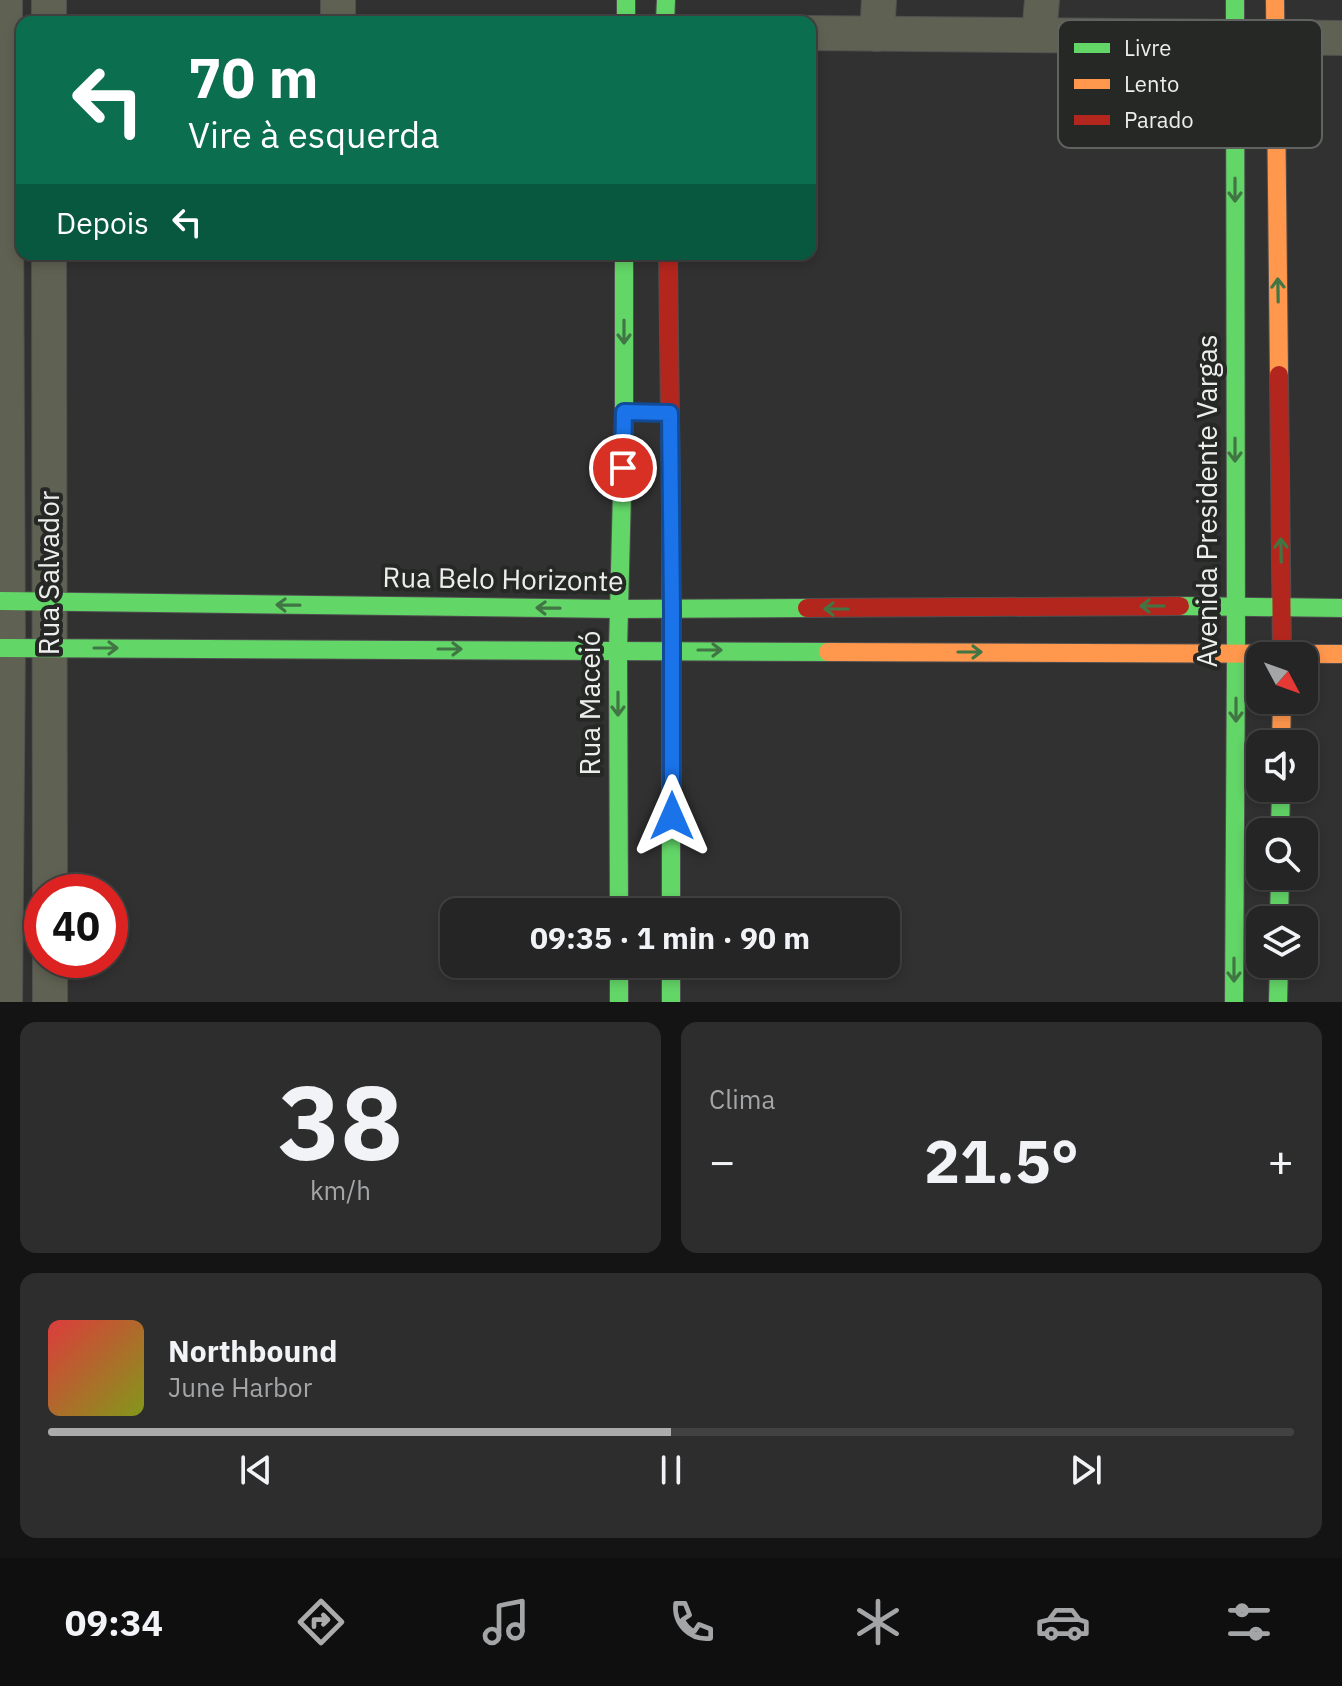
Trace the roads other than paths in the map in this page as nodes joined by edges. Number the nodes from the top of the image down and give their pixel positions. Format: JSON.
{"nodes":[{"id":1,"x":5,"y":0,"type":"edge"},
{"id":2,"x":879,"y":0,"type":"edge"},
{"id":3,"x":1042,"y":0,"type":"edge"},
{"id":4,"x":816,"y":33,"type":"edge"},
{"id":5,"x":877,"y":34,"type":"junction"},
{"id":6,"x":9,"y":35,"type":"edge"},
{"id":7,"x":1039,"y":35,"type":"junction"},
{"id":8,"x":1058,"y":35,"type":"edge"},
{"id":9,"x":1235,"y":148,"type":"edge"},
{"id":10,"x":1276,"y":148,"type":"edge"},
{"id":11,"x":14,"y":189,"type":"edge"},
{"id":12,"x":49,"y":260,"type":"edge"},
{"id":13,"x":625,"y":260,"type":"edge"},
{"id":14,"x":667,"y":260,"type":"edge"},
{"id":15,"x":647,"y":412,"type":"junction"},
{"id":16,"x":4,"y":601,"type":"edge"},
{"id":17,"x":49,"y":602,"type":"junction"},
{"id":18,"x":416,"y":606,"type":"junction"},
{"id":19,"x":1235,"y":606,"type":"junction"},
{"id":20,"x":1032,"y":607,"type":"junction"},
{"id":21,"x":1281,"y":607,"type":"junction"},
{"id":22,"x":1342,"y":608,"type":"edge"},
{"id":23,"x":618,"y":609,"type":"junction"},
{"id":24,"x":672,"y":609,"type":"junction"},
{"id":25,"x":865,"y":609,"type":"junction"},
{"id":26,"x":1282,"y":642,"type":"edge"},
{"id":27,"x":4,"y":648,"type":"edge"},
{"id":28,"x":49,"y":648,"type":"junction"},
{"id":29,"x":415,"y":649,"type":"junction"},
{"id":30,"x":618,"y":650,"type":"junction"},
{"id":31,"x":672,"y":650,"type":"junction"},
{"id":32,"x":866,"y":651,"type":"junction"},
{"id":33,"x":1029,"y":652,"type":"junction"},
{"id":34,"x":1236,"y":654,"type":"junction"},
{"id":35,"x":1246,"y":654,"type":"edge"},
{"id":36,"x":1318,"y":654,"type":"edge"},
{"id":37,"x":1342,"y":654,"type":"edge"},
{"id":38,"x":50,"y":874,"type":"edge"},
{"id":39,"x":620,"y":898,"type":"edge"},
{"id":40,"x":670,"y":898,"type":"edge"},
{"id":41,"x":50,"y":978,"type":"edge"},
{"id":42,"x":619,"y":978,"type":"edge"},
{"id":43,"x":671,"y":978,"type":"edge"},
{"id":44,"x":1279,"y":978,"type":"edge"},
{"id":45,"x":5,"y":1002,"type":"edge"},
{"id":46,"x":50,"y":1002,"type":"edge"},
{"id":47,"x":619,"y":1002,"type":"edge"},
{"id":48,"x":671,"y":1002,"type":"edge"},
{"id":49,"x":1234,"y":1002,"type":"edge"},
{"id":50,"x":1278,"y":1002,"type":"edge"}],
"edges":[{"from":1,"to":6,"type":"street","name":"Rua Salvador"},
{"from":2,"to":5,"type":"street"},
{"from":3,"to":7,"type":"street"},
{"from":4,"to":5,"type":"street"},
{"from":5,"to":7,"type":"street"},
{"from":6,"to":11,"type":"street","name":"Rua Salvador"},
{"from":7,"to":8,"type":"street"},
{"from":9,"to":19,"type":"street","name":"Avenida Presidente Vargas","one_way":true},
{"from":21,"to":10,"type":"street","one_way":true},
{"from":11,"to":16,"type":"street","name":"Rua Salvador"},
{"from":12,"to":17,"type":"street","name":"Rua Salvador"},
{"from":13,"to":15,"type":"street","name":"Rua Maceió","one_way":true},
{"from":14,"to":15,"type":"street","name":"Rua Maceió"},
{"from":15,"to":23,"type":"street","name":"Rua Maceió"},
{"from":15,"to":24,"type":"street","name":"Rua Maceió"},
{"from":16,"to":17,"type":"street","name":"Rua Belo Horizonte"},
{"from":16,"to":27,"type":"street","name":"Rua Salvador"},
{"from":18,"to":17,"type":"street","name":"Rua Belo Horizonte","one_way":true},
{"from":17,"to":28,"type":"street","name":"Rua Salvador"},
{"from":23,"to":18,"type":"street","name":"Rua Belo Horizonte","one_way":true},
{"from":18,"to":29,"type":"street"},
{"from":19,"to":20,"type":"street","name":"Rua Belo Horizonte","one_way":true},
{"from":19,"to":21,"type":"street","name":"Rua Belo Horizonte"},
{"from":19,"to":34,"type":"street","name":"Avenida Presidente Vargas"},
{"from":20,"to":25,"type":"street","name":"Rua Belo Horizonte"},
{"from":20,"to":33,"type":"street"},
{"from":21,"to":22,"type":"street","name":"Rua Belo Horizonte"},
{"from":21,"to":26,"type":"street"},
{"from":23,"to":24,"type":"street","name":"Rua Belo Horizonte"},
{"from":23,"to":30,"type":"street","name":"Rua Maceió"},
{"from":25,"to":24,"type":"street","name":"Rua Belo Horizonte","one_way":true},
{"from":24,"to":31,"type":"street","name":"Rua Maceió"},
{"from":25,"to":32,"type":"street"},
{"from":27,"to":28,"type":"street"},
{"from":27,"to":45,"type":"street","name":"Rua Salvador"},
{"from":28,"to":29,"type":"street","one_way":true},
{"from":28,"to":38,"type":"street","name":"Rua Salvador"},
{"from":29,"to":30,"type":"street","one_way":true},
{"from":30,"to":31,"type":"street"},
{"from":30,"to":39,"type":"street","name":"Rua Maceió","one_way":true},
{"from":31,"to":32,"type":"street","one_way":true},
{"from":31,"to":40,"type":"street","name":"Rua Maceió"},
{"from":32,"to":33,"type":"street","one_way":true},
{"from":33,"to":34,"type":"street"},
{"from":34,"to":35,"type":"street"},
{"from":34,"to":49,"type":"street","name":"Avenida Presidente Vargas","one_way":true},
{"from":36,"to":37,"type":"street"},
{"from":41,"to":46,"type":"street"},
{"from":42,"to":47,"type":"street"},
{"from":43,"to":48,"type":"street"},
{"from":44,"to":50,"type":"street"}]}
